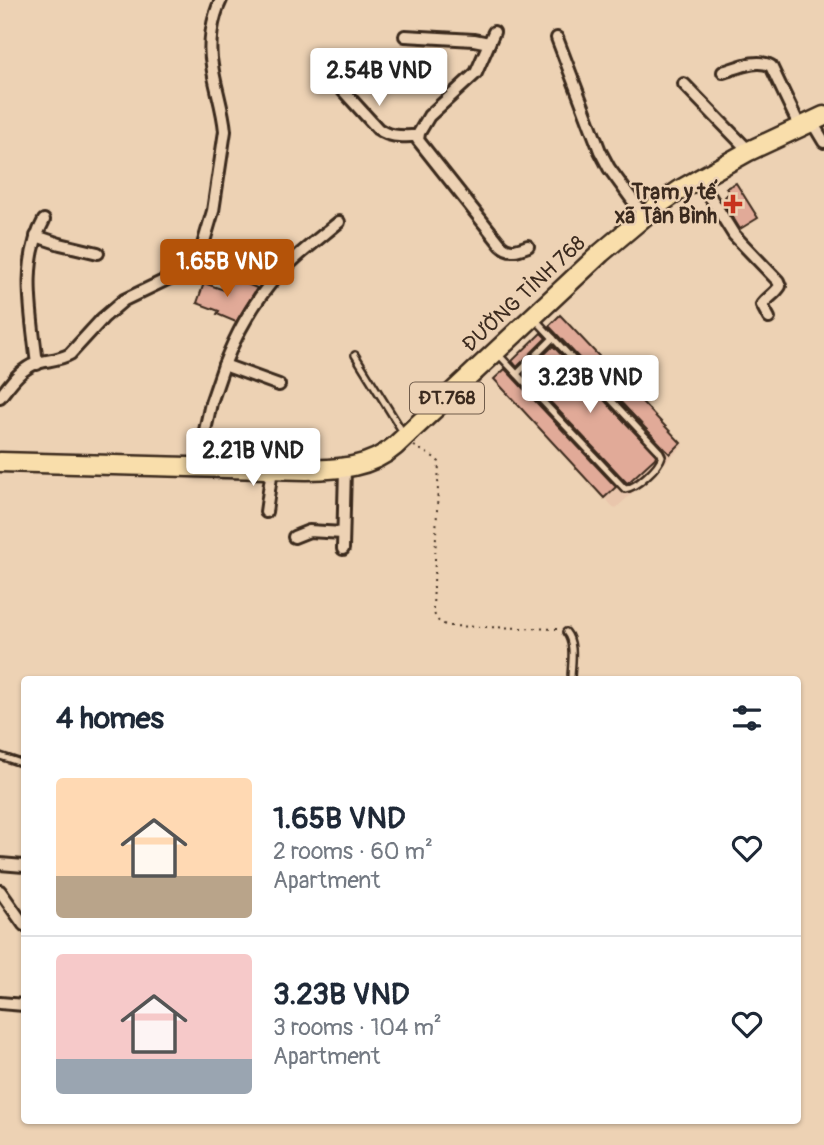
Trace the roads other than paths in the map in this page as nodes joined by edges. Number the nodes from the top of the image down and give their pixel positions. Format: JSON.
{"nodes":[{"id":1,"x":221,"y":0,"type":"edge"},
{"id":2,"x":405,"y":36,"type":"dead end"},
{"id":3,"x":557,"y":38,"type":"dead end"},
{"id":4,"x":723,"y":72,"type":"dead end"},
{"id":5,"x":684,"y":84,"type":"dead end"},
{"id":6,"x":338,"y":85,"type":"dead end"},
{"id":7,"x":816,"y":119,"type":"edge"},
{"id":8,"x":418,"y":136,"type":"junction"},
{"id":9,"x":824,"y":142,"type":"edge"},
{"id":10,"x":749,"y":151,"type":"junction"},
{"id":11,"x":699,"y":179,"type":"junction"},
{"id":12,"x":644,"y":216,"type":"junction"},
{"id":13,"x":44,"y":220,"type":"dead end"},
{"id":14,"x":339,"y":222,"type":"dead end"},
{"id":15,"x":36,"y":236,"type":"junction"},
{"id":16,"x":528,"y":246,"type":"dead end"},
{"id":17,"x":98,"y":253,"type":"dead end"},
{"id":18,"x":533,"y":316,"type":"junction"},
{"id":19,"x":769,"y":318,"type":"dead end"},
{"id":20,"x":553,"y":338,"type":"junction"},
{"id":21,"x":496,"y":351,"type":"junction"},
{"id":22,"x":355,"y":355,"type":"dead end"},
{"id":23,"x":37,"y":363,"type":"junction"},
{"id":24,"x":224,"y":365,"type":"junction"},
{"id":25,"x":517,"y":374,"type":"junction"},
{"id":26,"x":279,"y":385,"type":"dead end"},
{"id":27,"x":0,"y":397,"type":"edge"},
{"id":28,"x":404,"y":438,"type":"junction"},
{"id":29,"x":0,"y":462,"type":"edge"},
{"id":30,"x":197,"y":467,"type":"junction"},
{"id":31,"x":345,"y":468,"type":"junction"},
{"id":32,"x":272,"y":469,"type":"junction"},
{"id":33,"x":266,"y":512,"type":"dead end"},
{"id":34,"x":343,"y":533,"type":"junction"},
{"id":35,"x":294,"y":537,"type":"dead end"},
{"id":36,"x":343,"y":549,"type":"dead end"},
{"id":37,"x":566,"y":632,"type":"road end"},
{"id":38,"x":571,"y":676,"type":"edge"},
{"id":39,"x":0,"y":756,"type":"edge"},
{"id":40,"x":21,"y":763,"type":"edge"},
{"id":41,"x":0,"y":864,"type":"edge"},
{"id":42,"x":21,"y":866,"type":"edge"},
{"id":43,"x":0,"y":891,"type":"edge"},
{"id":44,"x":21,"y":921,"type":"edge"},
{"id":45,"x":0,"y":1003,"type":"edge"},
{"id":46,"x":21,"y":1005,"type":"edge"}],
"edges":[{"from":1,"to":23,"type":"street"},
{"from":2,"to":8,"type":"street"},
{"from":3,"to":12,"type":"street"},
{"from":4,"to":7,"type":"street"},
{"from":5,"to":10,"type":"street"},
{"from":6,"to":8,"type":"street"},
{"from":7,"to":9,"type":"street"},
{"from":7,"to":10,"type":"main road","name":"ĐƯỜNG TỈNH 768","number":"ĐT.768"},
{"from":8,"to":16,"type":"street"},
{"from":10,"to":11,"type":"main road","name":"ĐƯỜNG TỈNH 768","number":"ĐT.768"},
{"from":11,"to":12,"type":"main road","name":"ĐƯỜNG TỈNH 768","number":"ĐT.768"},
{"from":11,"to":19,"type":"street"},
{"from":12,"to":18,"type":"main road","name":"ĐƯỜNG TỈNH 768","number":"ĐT.768"},
{"from":13,"to":15,"type":"street"},
{"from":14,"to":24,"type":"street"},
{"from":15,"to":17,"type":"street"},
{"from":15,"to":23,"type":"street"},
{"from":18,"to":20,"type":"lane"},
{"from":18,"to":21,"type":"main road","name":"ĐƯỜNG TỈNH 768","number":"ĐT.768"},
{"from":20,"to":25,"type":"lane"},
{"from":20,"to":25,"type":"lane"},
{"from":21,"to":25,"type":"lane"},
{"from":21,"to":28,"type":"main road","name":"ĐƯỜNG TỈNH 768","number":"ĐT.768"},
{"from":22,"to":28,"type":"lane"},
{"from":23,"to":27,"type":"street"},
{"from":24,"to":26,"type":"street"},
{"from":24,"to":30,"type":"street"},
{"from":28,"to":31,"type":"main road","name":"ĐƯỜNG TỈNH 768","number":"ĐT.768"},
{"from":29,"to":30,"type":"main road","name":"ĐƯỜNG TỈNH 768","number":"ĐT.768"},
{"from":30,"to":32,"type":"main road","name":"ĐƯỜNG TỈNH 768","number":"ĐT.768"},
{"from":31,"to":32,"type":"main road","name":"ĐƯỜNG TỈNH 768","number":"ĐT.768"},
{"from":31,"to":34,"type":"street"},
{"from":32,"to":33,"type":"street"},
{"from":34,"to":35,"type":"street"},
{"from":34,"to":36,"type":"street"},
{"from":37,"to":38,"type":"lane"},
{"from":39,"to":40,"type":"lane"},
{"from":41,"to":42,"type":"street"},
{"from":43,"to":44,"type":"street"},
{"from":45,"to":46,"type":"street"}]}
